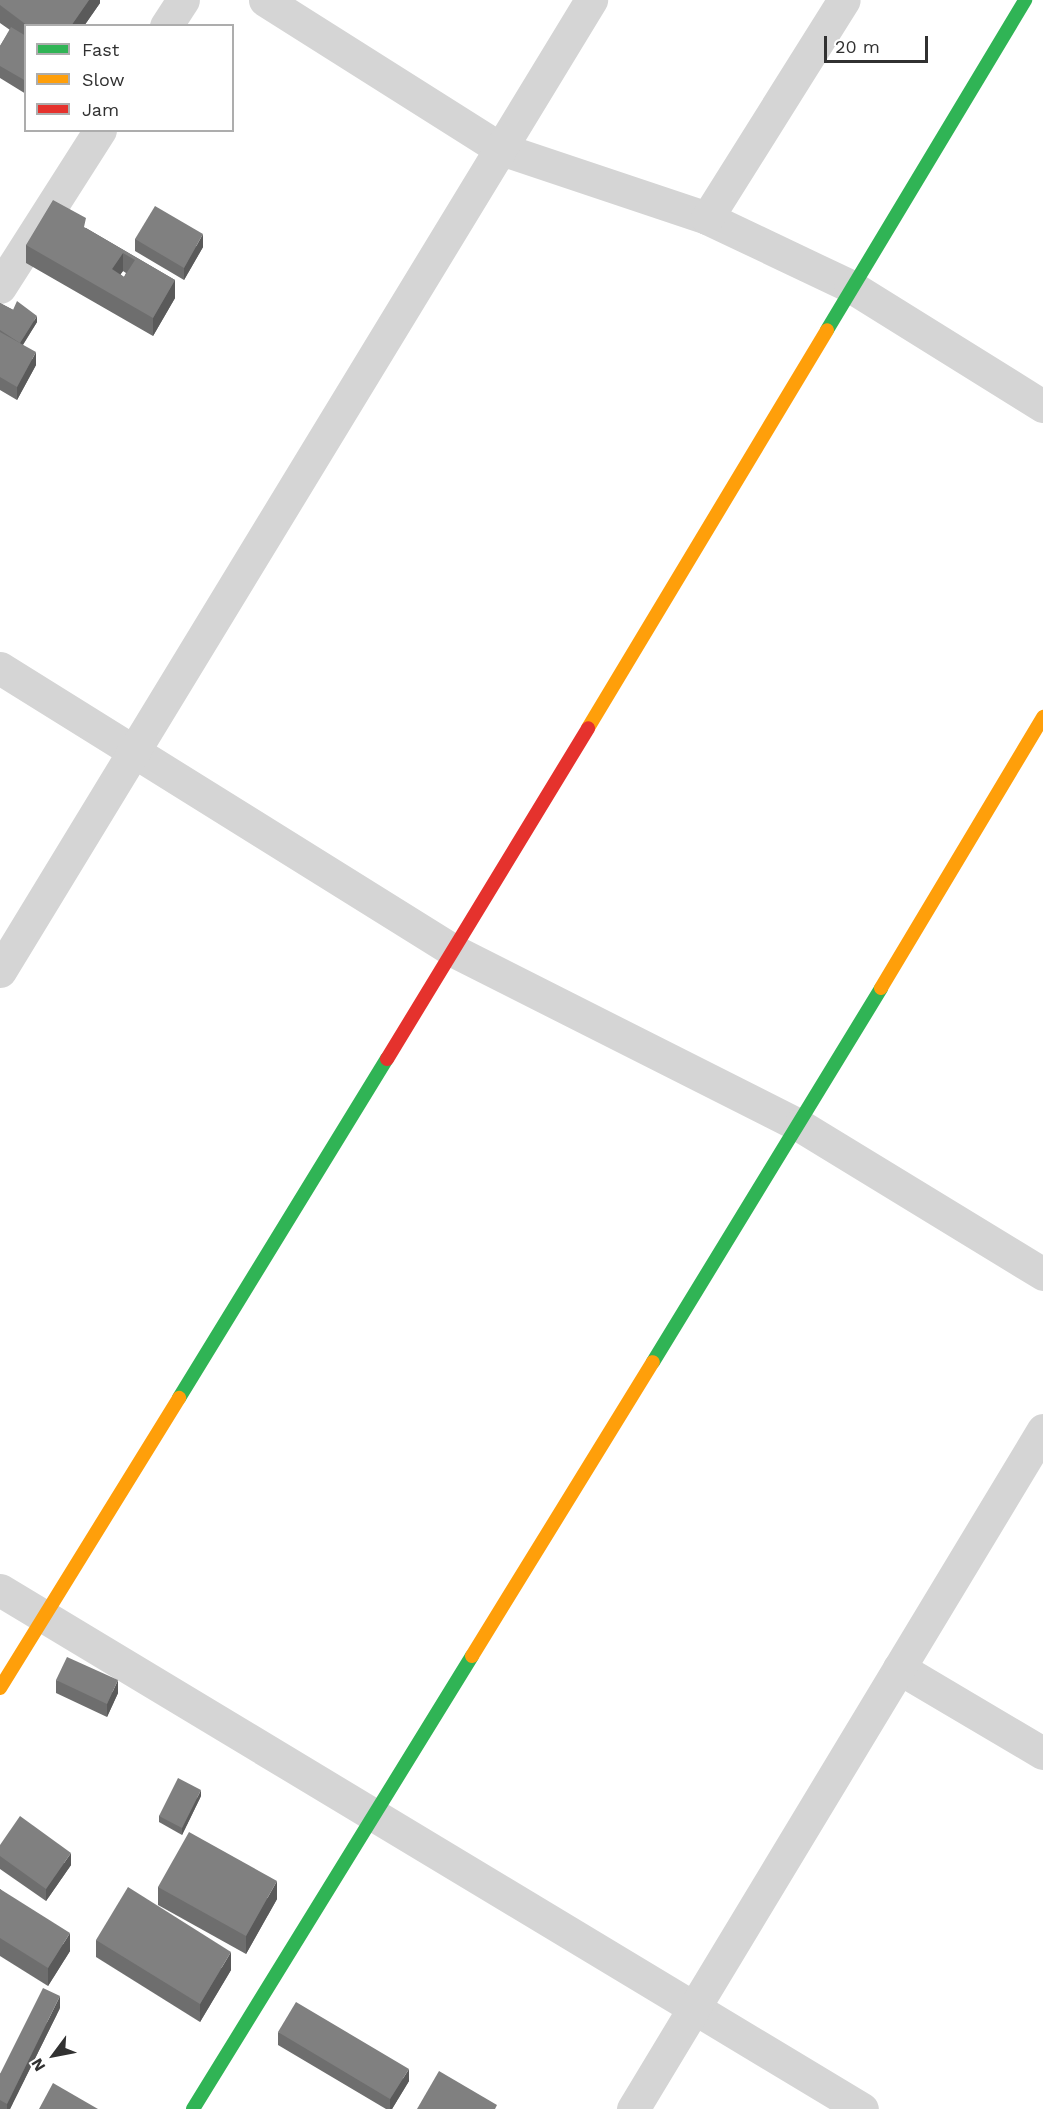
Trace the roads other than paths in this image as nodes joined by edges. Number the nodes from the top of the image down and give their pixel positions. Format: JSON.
{"nodes":[{"id":1,"x":183,"y":0,"type":"edge"},
{"id":2,"x":266,"y":0,"type":"edge"},
{"id":3,"x":591,"y":0,"type":"edge"},
{"id":4,"x":844,"y":0,"type":"edge"},
{"id":5,"x":1025,"y":0,"type":"edge"},
{"id":6,"x":167,"y":24,"type":"edge"},
{"id":7,"x":99,"y":132,"type":"edge"},
{"id":8,"x":501,"y":150,"type":"junction"},
{"id":9,"x":707,"y":218,"type":"junction"},
{"id":10,"x":849,"y":286,"type":"junction"},
{"id":11,"x":0,"y":287,"type":"edge"},
{"id":12,"x":1043,"y":406,"type":"edge"},
{"id":13,"x":0,"y":668,"type":"edge"},
{"id":14,"x":1043,"y":717,"type":"edge"},
{"id":15,"x":129,"y":752,"type":"junction"},
{"id":16,"x":454,"y":951,"type":"junction"},
{"id":17,"x":0,"y":971,"type":"edge"},
{"id":18,"x":799,"y":1125,"type":"junction"},
{"id":19,"x":1043,"y":1274,"type":"edge"},
{"id":20,"x":1043,"y":1430,"type":"edge"},
{"id":21,"x":0,"y":1590,"type":"edge"},
{"id":22,"x":43,"y":1616,"type":"junction"},
{"id":23,"x":899,"y":1668,"type":"junction"},
{"id":24,"x":0,"y":1688,"type":"edge"},
{"id":25,"x":1043,"y":1753,"type":"edge"},
{"id":26,"x":372,"y":1814,"type":"junction"},
{"id":27,"x":694,"y":2008,"type":"junction"},
{"id":28,"x":193,"y":2109,"type":"edge"},
{"id":29,"x":633,"y":2109,"type":"edge"},
{"id":30,"x":862,"y":2109,"type":"edge"}],
"edges":[{"from":1,"to":6,"type":"street"},
{"from":2,"to":8,"type":"street"},
{"from":3,"to":8,"type":"street"},
{"from":4,"to":9,"type":"street"},
{"from":5,"to":10,"type":"street"},
{"from":7,"to":11,"type":"street"},
{"from":8,"to":9,"type":"street"},
{"from":8,"to":15,"type":"street"},
{"from":9,"to":10,"type":"street"},
{"from":10,"to":12,"type":"street"},
{"from":10,"to":16,"type":"street"},
{"from":13,"to":15,"type":"street"},
{"from":14,"to":18,"type":"street"},
{"from":15,"to":16,"type":"street"},
{"from":15,"to":17,"type":"street"},
{"from":16,"to":18,"type":"street"},
{"from":16,"to":22,"type":"street"},
{"from":18,"to":19,"type":"street"},
{"from":18,"to":26,"type":"street"},
{"from":20,"to":23,"type":"street"},
{"from":21,"to":22,"type":"street"},
{"from":22,"to":24,"type":"street"},
{"from":22,"to":26,"type":"street"},
{"from":23,"to":25,"type":"street"},
{"from":23,"to":27,"type":"street"},
{"from":26,"to":27,"type":"street"},
{"from":26,"to":28,"type":"street"},
{"from":27,"to":29,"type":"street"},
{"from":27,"to":30,"type":"street"}]}
